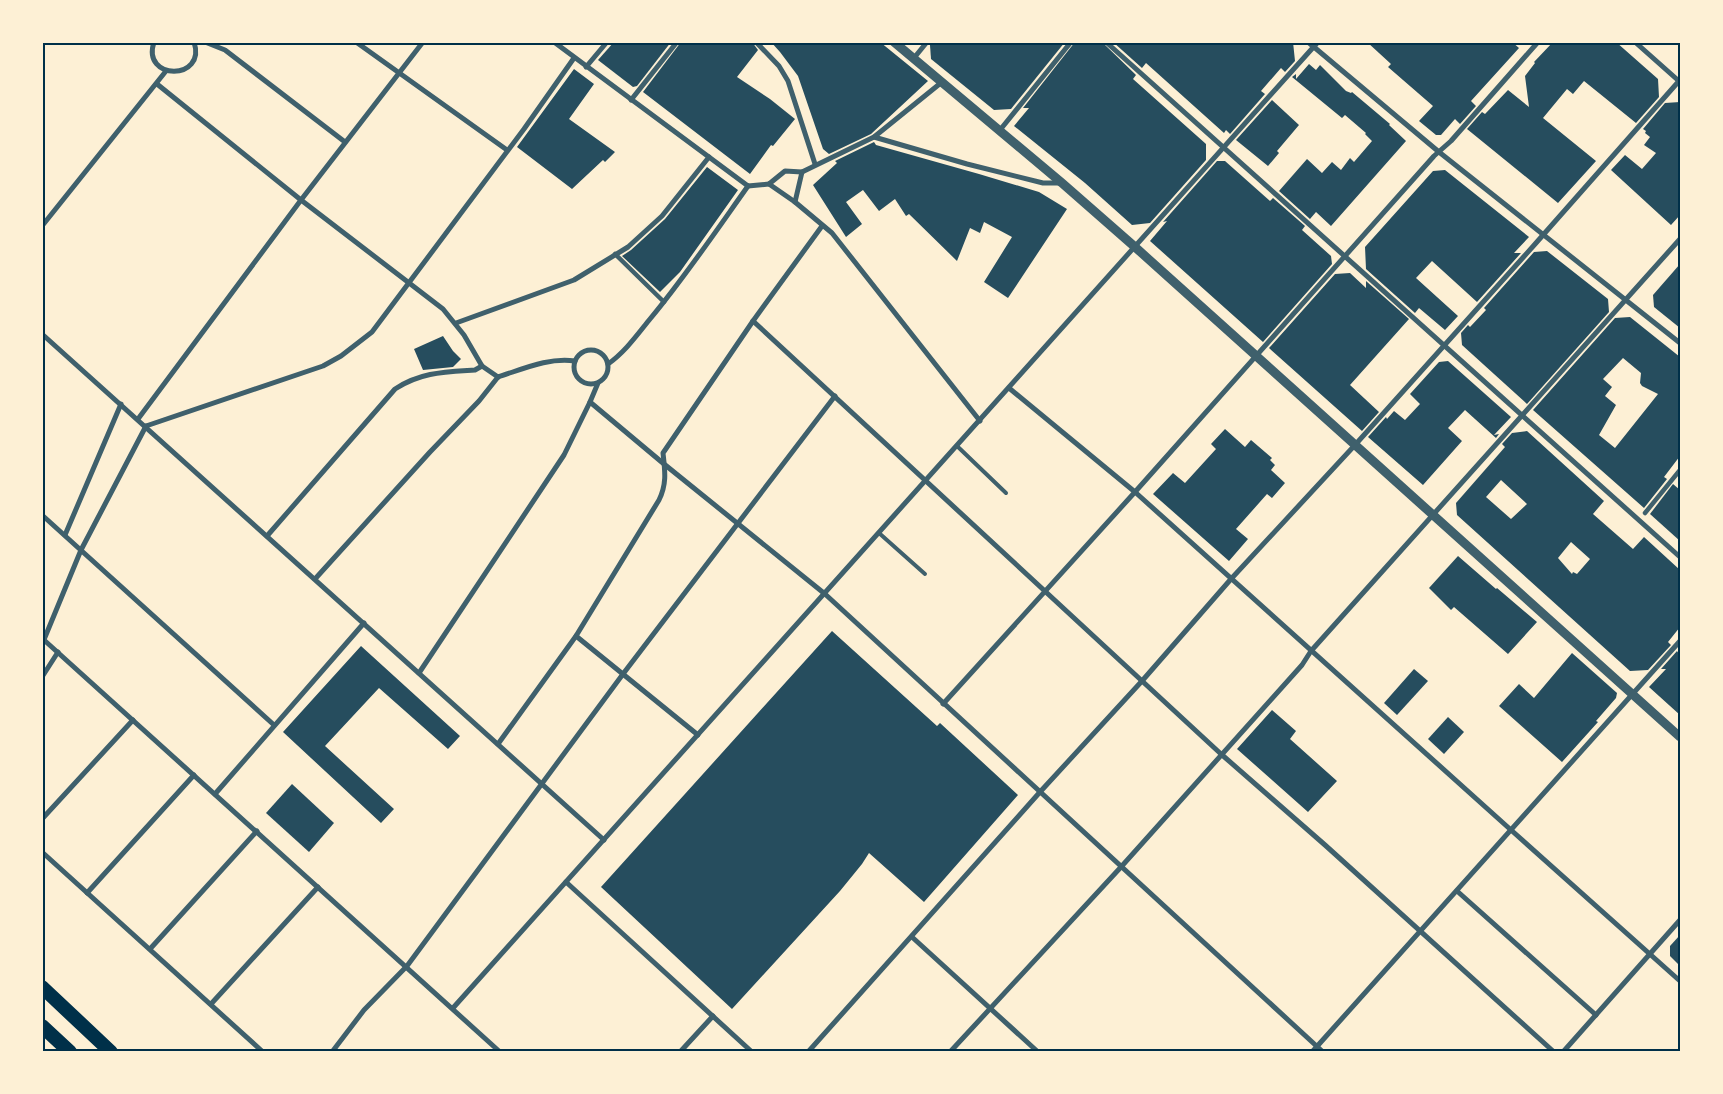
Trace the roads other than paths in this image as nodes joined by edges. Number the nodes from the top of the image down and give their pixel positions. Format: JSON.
{"nodes":[{"id":1,"x":154,"y":42,"type":"edge"},
{"id":2,"x":194,"y":42,"type":"edge"},
{"id":3,"x":205,"y":42,"type":"edge"},
{"id":4,"x":356,"y":42,"type":"edge"},
{"id":5,"x":423,"y":42,"type":"edge"},
{"id":6,"x":554,"y":42,"type":"edge"},
{"id":7,"x":607,"y":42,"type":"edge"},
{"id":8,"x":677,"y":42,"type":"edge"},
{"id":9,"x":756,"y":42,"type":"edge"},
{"id":10,"x":894,"y":42,"type":"edge"},
{"id":11,"x":927,"y":42,"type":"edge"},
{"id":12,"x":1071,"y":42,"type":"edge"},
{"id":13,"x":1106,"y":42,"type":"edge"},
{"id":14,"x":1308,"y":42,"type":"edge"},
{"id":15,"x":1538,"y":42,"type":"edge"},
{"id":16,"x":1635,"y":42,"type":"edge"},
{"id":17,"x":1316,"y":45,"type":"edge"},
{"id":18,"x":574,"y":58,"type":"junction"},
{"id":19,"x":914,"y":58,"type":"junction"},
{"id":20,"x":586,"y":67,"type":"junction"},
{"id":21,"x":166,"y":71,"type":"junction"},
{"id":22,"x":398,"y":74,"type":"junction"},
{"id":23,"x":942,"y":82,"type":"junction"},
{"id":24,"x":1680,"y":82,"type":"edge"},
{"id":25,"x":157,"y":84,"type":"junction"},
{"id":26,"x":631,"y":100,"type":"junction"},
{"id":27,"x":1000,"y":130,"type":"junction"},
{"id":28,"x":874,"y":137,"type":"junction"},
{"id":29,"x":345,"y":142,"type":"junction"},
{"id":30,"x":1223,"y":149,"type":"junction"},
{"id":31,"x":507,"y":150,"type":"junction"},
{"id":32,"x":1439,"y":152,"type":"junction"},
{"id":33,"x":709,"y":157,"type":"junction"},
{"id":34,"x":815,"y":164,"type":"junction"},
{"id":35,"x":802,"y":172,"type":"junction"},
{"id":36,"x":1062,"y":183,"type":"junction"},
{"id":37,"x":769,"y":184,"type":"junction"},
{"id":38,"x":748,"y":186,"type":"junction"},
{"id":39,"x":301,"y":200,"type":"junction"},
{"id":40,"x":795,"y":202,"type":"junction"},
{"id":41,"x":42,"y":226,"type":"edge"},
{"id":42,"x":822,"y":226,"type":"junction"},
{"id":43,"x":1544,"y":235,"type":"junction"},
{"id":44,"x":1680,"y":239,"type":"edge"},
{"id":45,"x":1135,"y":247,"type":"junction"},
{"id":46,"x":615,"y":254,"type":"junction"},
{"id":47,"x":1346,"y":256,"type":"junction"},
{"id":48,"x":409,"y":283,"type":"junction"},
{"id":49,"x":1626,"y":300,"type":"junction"},
{"id":50,"x":664,"y":302,"type":"junction"},
{"id":51,"x":753,"y":321,"type":"junction"},
{"id":52,"x":456,"y":322,"type":"junction"},
{"id":53,"x":42,"y":334,"type":"edge"},
{"id":54,"x":1680,"y":343,"type":"edge"},
{"id":55,"x":1444,"y":345,"type":"junction"},
{"id":56,"x":1256,"y":356,"type":"junction"},
{"id":57,"x":574,"y":361,"type":"junction"},
{"id":58,"x":608,"y":364,"type":"junction"},
{"id":59,"x":482,"y":366,"type":"junction"},
{"id":60,"x":498,"y":377,"type":"junction"},
{"id":61,"x":598,"y":383,"type":"junction"},
{"id":62,"x":1009,"y":388,"type":"junction"},
{"id":63,"x":835,"y":396,"type":"junction"},
{"id":64,"x":590,"y":402,"type":"junction"},
{"id":65,"x":121,"y":404,"type":"junction"},
{"id":66,"x":1524,"y":416,"type":"junction"},
{"id":67,"x":138,"y":419,"type":"junction"},
{"id":68,"x":980,"y":421,"type":"junction"},
{"id":69,"x":146,"y":426,"type":"junction"},
{"id":70,"x":1355,"y":445,"type":"junction"},
{"id":71,"x":957,"y":446,"type":"junction"},
{"id":72,"x":664,"y":464,"type":"junction"},
{"id":73,"x":1680,"y":470,"type":"edge"},
{"id":74,"x":926,"y":480,"type":"junction"},
{"id":75,"x":1135,"y":492,"type":"junction"},
{"id":76,"x":1006,"y":493,"type":"dead end"},
{"id":77,"x":1645,"y":513,"type":"dead end"},
{"id":78,"x":42,"y":514,"type":"edge"},
{"id":79,"x":1434,"y":516,"type":"junction"},
{"id":80,"x":738,"y":524,"type":"junction"},
{"id":81,"x":879,"y":533,"type":"junction"},
{"id":82,"x":65,"y":535,"type":"junction"},
{"id":83,"x":267,"y":536,"type":"junction"},
{"id":84,"x":81,"y":550,"type":"junction"},
{"id":85,"x":1680,"y":557,"type":"edge"},
{"id":86,"x":925,"y":574,"type":"dead end"},
{"id":87,"x":315,"y":579,"type":"junction"},
{"id":88,"x":1231,"y":579,"type":"junction"},
{"id":89,"x":1045,"y":590,"type":"junction"},
{"id":90,"x":825,"y":594,"type":"junction"},
{"id":91,"x":364,"y":623,"type":"junction"},
{"id":92,"x":576,"y":636,"type":"junction"},
{"id":93,"x":43,"y":641,"type":"edge"},
{"id":94,"x":1680,"y":641,"type":"edge"},
{"id":95,"x":1312,"y":651,"type":"junction"},
{"id":96,"x":58,"y":652,"type":"junction"},
{"id":97,"x":419,"y":673,"type":"junction"},
{"id":98,"x":623,"y":674,"type":"junction"},
{"id":99,"x":42,"y":677,"type":"edge"},
{"id":100,"x":1142,"y":680,"type":"junction"},
{"id":101,"x":1632,"y":694,"type":"junction"},
{"id":102,"x":943,"y":704,"type":"junction"},
{"id":103,"x":133,"y":720,"type":"junction"},
{"id":104,"x":274,"y":725,"type":"junction"},
{"id":105,"x":698,"y":735,"type":"junction"},
{"id":106,"x":1680,"y":738,"type":"edge"},
{"id":107,"x":498,"y":744,"type":"junction"},
{"id":108,"x":1221,"y":754,"type":"junction"},
{"id":109,"x":194,"y":775,"type":"junction"},
{"id":110,"x":542,"y":784,"type":"junction"},
{"id":111,"x":1040,"y":792,"type":"junction"},
{"id":112,"x":215,"y":794,"type":"junction"},
{"id":113,"x":42,"y":819,"type":"edge"},
{"id":114,"x":1511,"y":830,"type":"junction"},
{"id":115,"x":256,"y":831,"type":"junction"},
{"id":116,"x":604,"y":840,"type":"junction"},
{"id":117,"x":42,"y":852,"type":"edge"},
{"id":118,"x":1121,"y":867,"type":"junction"},
{"id":119,"x":566,"y":882,"type":"junction"},
{"id":120,"x":318,"y":886,"type":"junction"},
{"id":121,"x":1457,"y":890,"type":"junction"},
{"id":122,"x":88,"y":893,"type":"junction"},
{"id":123,"x":1680,"y":920,"type":"edge"},
{"id":124,"x":1421,"y":931,"type":"junction"},
{"id":125,"x":912,"y":936,"type":"junction"},
{"id":126,"x":150,"y":949,"type":"junction"},
{"id":127,"x":1650,"y":954,"type":"junction"},
{"id":128,"x":406,"y":966,"type":"junction"},
{"id":129,"x":1680,"y":981,"type":"edge"},
{"id":130,"x":42,"y":987,"type":"edge"},
{"id":131,"x":211,"y":1004,"type":"junction"},
{"id":132,"x":453,"y":1008,"type":"junction"},
{"id":133,"x":990,"y":1008,"type":"junction"},
{"id":134,"x":1596,"y":1014,"type":"junction"},
{"id":135,"x":713,"y":1016,"type":"junction"},
{"id":136,"x":42,"y":1026,"type":"edge"},
{"id":137,"x":1317,"y":1046,"type":"junction"},
{"id":138,"x":70,"y":1052,"type":"edge"},
{"id":139,"x":111,"y":1052,"type":"edge"},
{"id":140,"x":263,"y":1052,"type":"edge"},
{"id":141,"x":332,"y":1052,"type":"edge"},
{"id":142,"x":500,"y":1052,"type":"edge"},
{"id":143,"x":680,"y":1052,"type":"edge"},
{"id":144,"x":752,"y":1052,"type":"edge"},
{"id":145,"x":808,"y":1052,"type":"edge"},
{"id":146,"x":950,"y":1052,"type":"edge"},
{"id":147,"x":1038,"y":1052,"type":"edge"},
{"id":148,"x":1312,"y":1052,"type":"edge"},
{"id":149,"x":1323,"y":1052,"type":"edge"},
{"id":150,"x":1554,"y":1052,"type":"edge"},
{"id":151,"x":1563,"y":1052,"type":"edge"}],
"edges":[{"from":1,"to":21,"type":"street"},
{"from":2,"to":21,"type":"street"},
{"from":3,"to":29,"type":"street"},
{"from":4,"to":22,"type":"street"},
{"from":5,"to":22,"type":"street"},
{"from":6,"to":18,"type":"street"},
{"from":7,"to":20,"type":"street"},
{"from":8,"to":26,"type":"street"},
{"from":9,"to":34,"type":"street"},
{"from":10,"to":19,"type":"street"},
{"from":11,"to":19,"type":"street"},
{"from":12,"to":27,"type":"street"},
{"from":13,"to":30,"type":"street"},
{"from":14,"to":17,"type":"street"},
{"from":15,"to":32,"type":"street"},
{"from":16,"to":24,"type":"street"},
{"from":17,"to":30,"type":"street"},
{"from":17,"to":32,"type":"street"},
{"from":18,"to":20,"type":"street"},
{"from":18,"to":31,"type":"street"},
{"from":19,"to":23,"type":"street"},
{"from":20,"to":26,"type":"street"},
{"from":21,"to":25,"type":"street"},
{"from":22,"to":29,"type":"street"},
{"from":22,"to":31,"type":"street"},
{"from":23,"to":27,"type":"street"},
{"from":23,"to":28,"type":"street"},
{"from":24,"to":43,"type":"street"},
{"from":25,"to":39,"type":"street"},
{"from":25,"to":41,"type":"street"},
{"from":26,"to":33,"type":"street"},
{"from":27,"to":36,"type":"street"},
{"from":28,"to":34,"type":"street"},
{"from":28,"to":36,"type":"street"},
{"from":29,"to":39,"type":"street"},
{"from":30,"to":45,"type":"street"},
{"from":30,"to":47,"type":"street"},
{"from":31,"to":48,"type":"street"},
{"from":32,"to":43,"type":"street"},
{"from":32,"to":47,"type":"street"},
{"from":33,"to":38,"type":"street"},
{"from":33,"to":46,"type":"street"},
{"from":34,"to":35,"type":"street"},
{"from":35,"to":37,"type":"street"},
{"from":35,"to":40,"type":"street"},
{"from":36,"to":45,"type":"street"},
{"from":37,"to":38,"type":"street"},
{"from":37,"to":40,"type":"street"},
{"from":38,"to":50,"type":"street"},
{"from":39,"to":48,"type":"street"},
{"from":39,"to":67,"type":"street"},
{"from":40,"to":42,"type":"street"},
{"from":42,"to":51,"type":"street"},
{"from":42,"to":68,"type":"street"},
{"from":43,"to":49,"type":"street"},
{"from":43,"to":55,"type":"street"},
{"from":44,"to":49,"type":"street"},
{"from":45,"to":56,"type":"street"},
{"from":45,"to":62,"type":"street"},
{"from":46,"to":50,"type":"street"},
{"from":46,"to":52,"type":"street"},
{"from":47,"to":55,"type":"street"},
{"from":47,"to":56,"type":"street"},
{"from":48,"to":52,"type":"street"},
{"from":48,"to":69,"type":"street"},
{"from":49,"to":54,"type":"street"},
{"from":49,"to":66,"type":"street"},
{"from":50,"to":58,"type":"street"},
{"from":51,"to":63,"type":"street"},
{"from":51,"to":72,"type":"street"},
{"from":52,"to":59,"type":"street"},
{"from":53,"to":65,"type":"street"},
{"from":55,"to":66,"type":"street"},
{"from":55,"to":70,"type":"street"},
{"from":56,"to":70,"type":"street"},
{"from":56,"to":75,"type":"street"},
{"from":57,"to":58,"type":"street"},
{"from":57,"to":60,"type":"street"},
{"from":57,"to":61,"type":"street"},
{"from":58,"to":61,"type":"street"},
{"from":59,"to":60,"type":"street"},
{"from":59,"to":83,"type":"street"},
{"from":60,"to":87,"type":"street"},
{"from":61,"to":64,"type":"street"},
{"from":62,"to":68,"type":"street"},
{"from":62,"to":75,"type":"street"},
{"from":63,"to":74,"type":"street"},
{"from":63,"to":80,"type":"street"},
{"from":64,"to":72,"type":"street"},
{"from":64,"to":97,"type":"street"},
{"from":65,"to":67,"type":"street"},
{"from":65,"to":82,"type":"street"},
{"from":66,"to":79,"type":"street"},
{"from":66,"to":85,"type":"street"},
{"from":67,"to":69,"type":"street"},
{"from":68,"to":71,"type":"street"},
{"from":69,"to":83,"type":"street"},
{"from":69,"to":84,"type":"street"},
{"from":70,"to":79,"type":"street"},
{"from":70,"to":88,"type":"street"},
{"from":71,"to":74,"type":"street"},
{"from":71,"to":76,"type":"lane"},
{"from":72,"to":80,"type":"street"},
{"from":72,"to":92,"type":"street"},
{"from":73,"to":77,"type":"street"},
{"from":74,"to":81,"type":"street"},
{"from":74,"to":89,"type":"street"},
{"from":75,"to":88,"type":"street"},
{"from":75,"to":89,"type":"street"},
{"from":78,"to":82,"type":"street"},
{"from":79,"to":95,"type":"street"},
{"from":79,"to":101,"type":"street"},
{"from":80,"to":90,"type":"street"},
{"from":80,"to":98,"type":"street"},
{"from":81,"to":86,"type":"lane"},
{"from":81,"to":90,"type":"street"},
{"from":82,"to":84,"type":"street"},
{"from":83,"to":87,"type":"street"},
{"from":84,"to":93,"type":"street"},
{"from":84,"to":104,"type":"street"},
{"from":87,"to":91,"type":"street"},
{"from":88,"to":95,"type":"street"},
{"from":88,"to":100,"type":"street"},
{"from":89,"to":100,"type":"street"},
{"from":89,"to":102,"type":"street"},
{"from":90,"to":102,"type":"street"},
{"from":90,"to":105,"type":"street"},
{"from":91,"to":97,"type":"street"},
{"from":91,"to":104,"type":"street"},
{"from":92,"to":98,"type":"street"},
{"from":92,"to":107,"type":"street"},
{"from":93,"to":96,"type":"street"},
{"from":94,"to":101,"type":"street"},
{"from":95,"to":108,"type":"street"},
{"from":95,"to":114,"type":"street"},
{"from":96,"to":99,"type":"street"},
{"from":96,"to":103,"type":"street"},
{"from":97,"to":107,"type":"street"},
{"from":98,"to":105,"type":"street"},
{"from":98,"to":110,"type":"street"},
{"from":100,"to":108,"type":"street"},
{"from":100,"to":111,"type":"street"},
{"from":101,"to":106,"type":"street"},
{"from":101,"to":114,"type":"street"},
{"from":102,"to":111,"type":"street"},
{"from":103,"to":109,"type":"street"},
{"from":103,"to":113,"type":"street"},
{"from":104,"to":112,"type":"street"},
{"from":105,"to":116,"type":"street"},
{"from":107,"to":110,"type":"street"},
{"from":108,"to":118,"type":"street"},
{"from":108,"to":124,"type":"street"},
{"from":109,"to":112,"type":"street"},
{"from":109,"to":122,"type":"street"},
{"from":110,"to":116,"type":"street"},
{"from":110,"to":128,"type":"street"},
{"from":111,"to":118,"type":"street"},
{"from":111,"to":125,"type":"street"},
{"from":112,"to":115,"type":"street"},
{"from":114,"to":121,"type":"street"},
{"from":114,"to":127,"type":"street"},
{"from":115,"to":120,"type":"street"},
{"from":115,"to":126,"type":"street"},
{"from":116,"to":119,"type":"street"},
{"from":117,"to":122,"type":"street"},
{"from":118,"to":133,"type":"street"},
{"from":118,"to":137,"type":"street"},
{"from":119,"to":132,"type":"street"},
{"from":119,"to":135,"type":"street"},
{"from":120,"to":128,"type":"street"},
{"from":120,"to":131,"type":"street"},
{"from":121,"to":124,"type":"street"},
{"from":121,"to":134,"type":"street"},
{"from":122,"to":126,"type":"street"},
{"from":123,"to":127,"type":"street"},
{"from":124,"to":137,"type":"street"},
{"from":124,"to":150,"type":"street"},
{"from":125,"to":133,"type":"street"},
{"from":125,"to":145,"type":"street"},
{"from":126,"to":131,"type":"street"},
{"from":127,"to":129,"type":"street"},
{"from":127,"to":134,"type":"street"},
{"from":128,"to":132,"type":"street"},
{"from":128,"to":141,"type":"street"},
{"from":130,"to":139,"type":"highway"},
{"from":131,"to":140,"type":"street"},
{"from":132,"to":142,"type":"street"},
{"from":133,"to":146,"type":"street"},
{"from":133,"to":147,"type":"street"},
{"from":134,"to":151,"type":"street"},
{"from":135,"to":143,"type":"street"},
{"from":135,"to":144,"type":"street"},
{"from":136,"to":138,"type":"highway"},
{"from":137,"to":148,"type":"street"},
{"from":137,"to":149,"type":"street"}]}
